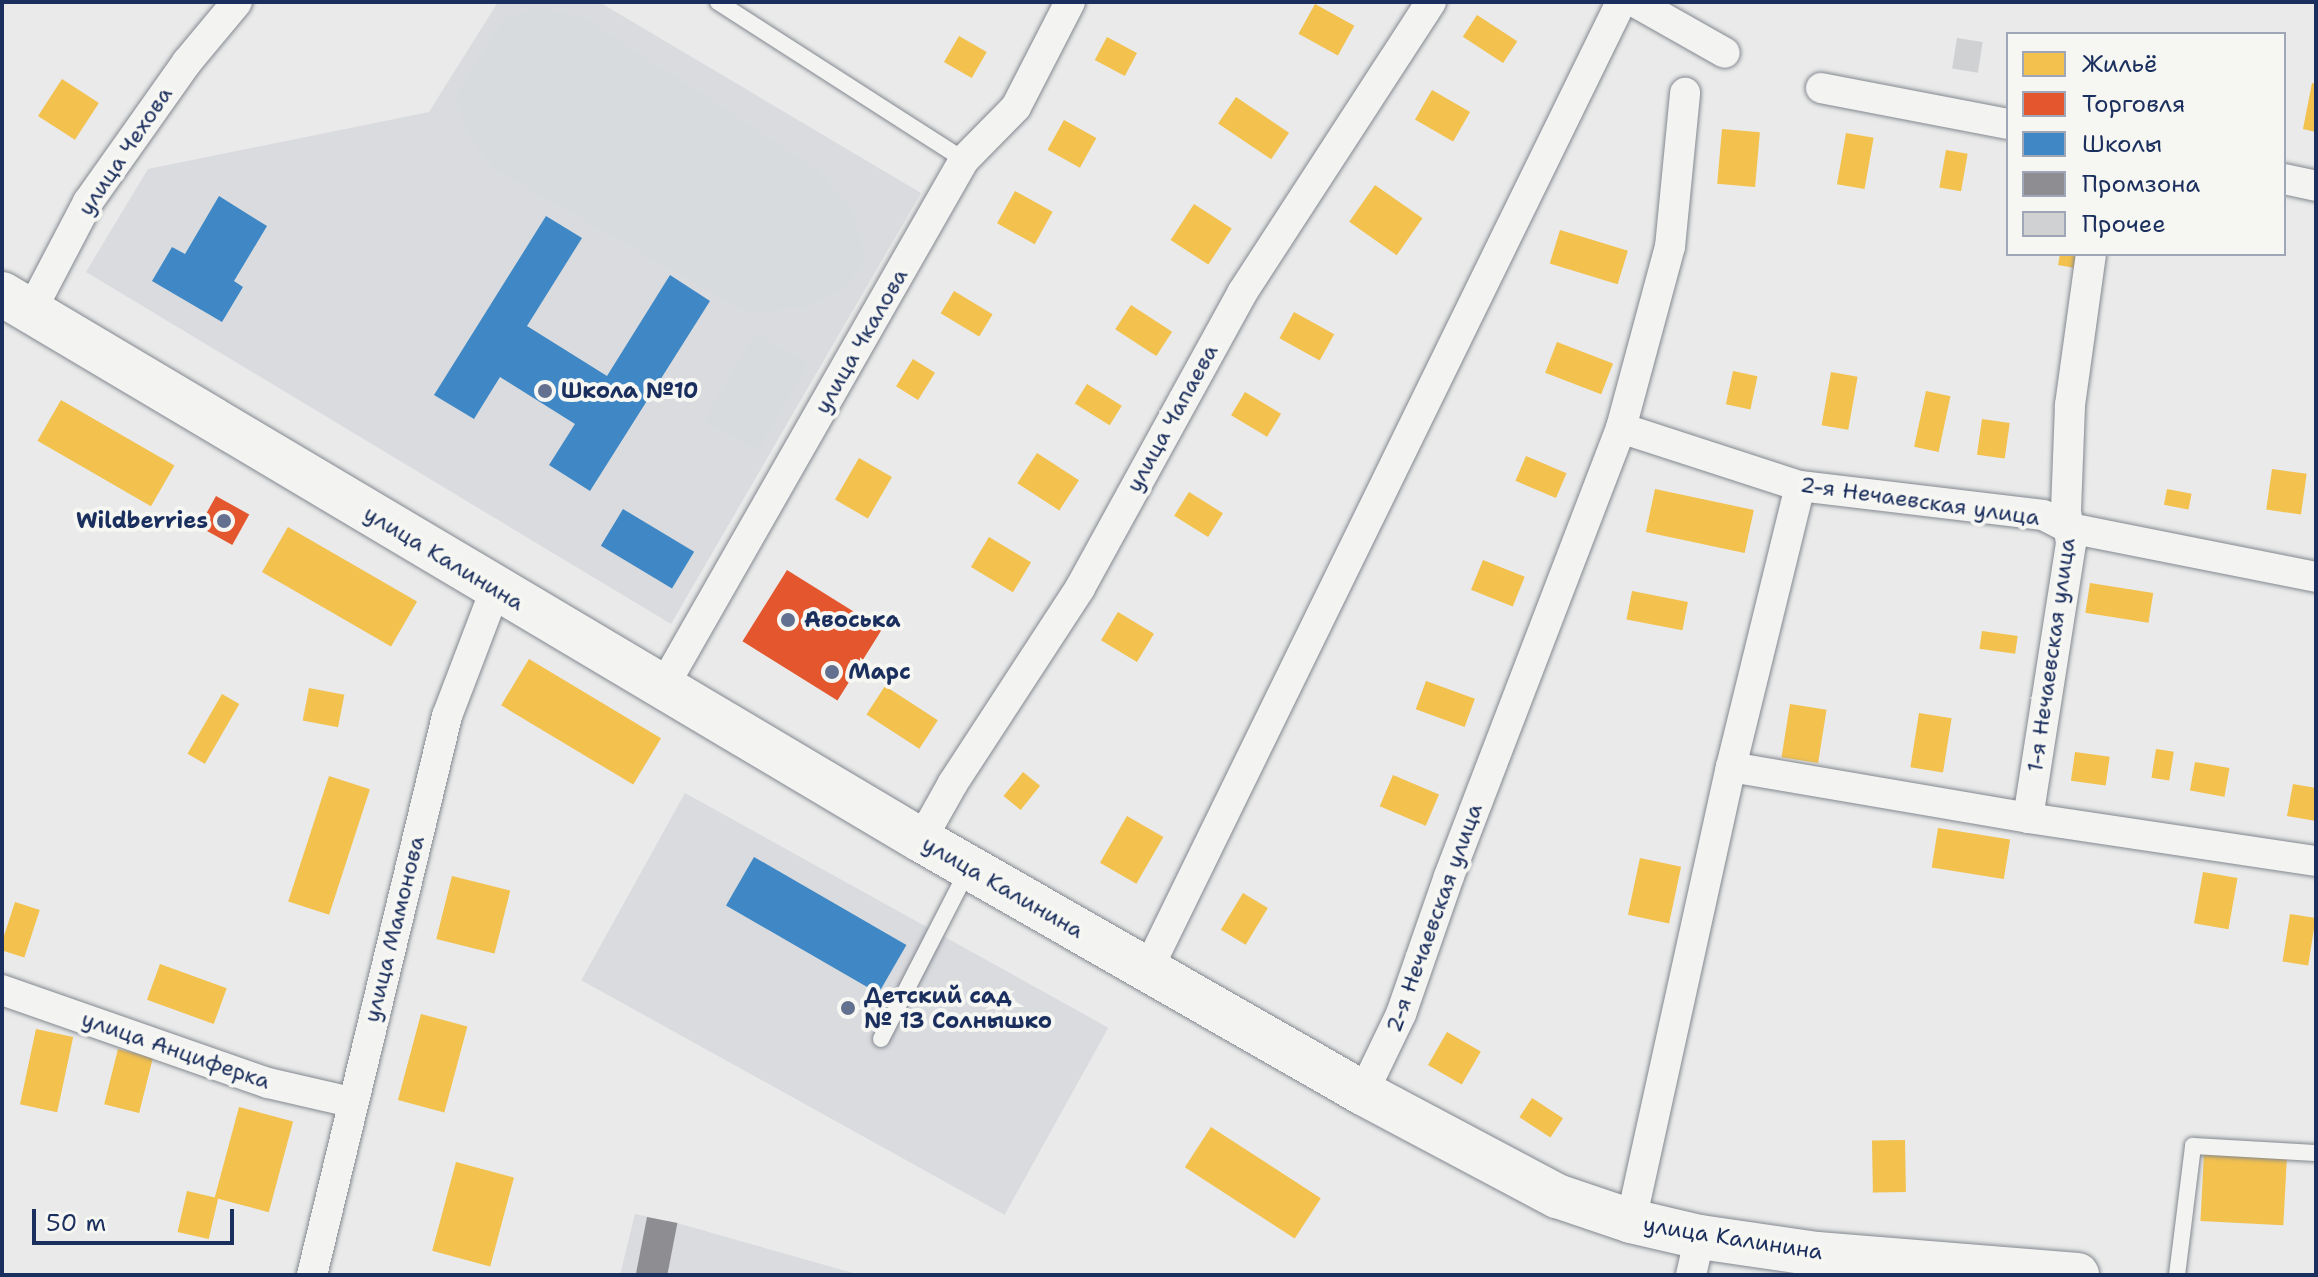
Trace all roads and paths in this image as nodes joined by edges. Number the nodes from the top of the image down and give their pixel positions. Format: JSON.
{"nodes":[{"id":1,"x":237,"y":2,"type":"edge"},
{"id":2,"x":718,"y":2,"type":"edge"},
{"id":3,"x":1070,"y":2,"type":"edge"},
{"id":4,"x":1431,"y":2,"type":"edge"},
{"id":5,"x":1621,"y":2,"type":"edge"},
{"id":6,"x":1635,"y":2,"type":"edge"},
{"id":7,"x":1725,"y":53,"type":"dead end"},
{"id":8,"x":1821,"y":88,"type":"dead end"},
{"id":9,"x":1685,"y":93,"type":"dead end"},
{"id":10,"x":2006,"y":124,"type":"edge"},
{"id":11,"x":964,"y":160,"type":"junction"},
{"id":12,"x":2286,"y":179,"type":"edge"},
{"id":13,"x":2316,"y":186,"type":"edge"},
{"id":14,"x":2091,"y":256,"type":"edge"},
{"id":15,"x":16,"y":303,"type":"edge"},
{"id":16,"x":1621,"y":428,"type":"junction"},
{"id":17,"x":1800,"y":486,"type":"junction"},
{"id":18,"x":2069,"y":528,"type":"junction"},
{"id":19,"x":2316,"y":577,"type":"edge"},
{"id":20,"x":496,"y":588,"type":"junction"},
{"id":21,"x":662,"y":689,"type":"junction"},
{"id":22,"x":1731,"y":767,"type":"junction"},
{"id":23,"x":2028,"y":818,"type":"junction"},
{"id":24,"x":921,"y":840,"type":"junction"},
{"id":25,"x":2316,"y":861,"type":"edge"},
{"id":26,"x":969,"y":868,"type":"junction"},
{"id":27,"x":1148,"y":969,"type":"junction"},
{"id":28,"x":2,"y":990,"type":"edge"},
{"id":29,"x":881,"y":1039,"type":"dead end"},
{"id":30,"x":1363,"y":1093,"type":"junction"},
{"id":31,"x":351,"y":1102,"type":"junction"},
{"id":32,"x":2316,"y":1153,"type":"edge"},
{"id":33,"x":1631,"y":1221,"type":"junction"},
{"id":34,"x":1695,"y":1256,"type":"edge"},
{"id":35,"x":312,"y":1275,"type":"edge"},
{"id":36,"x":2077,"y":1275,"type":"edge"},
{"id":37,"x":2177,"y":1275,"type":"edge"}],
"edges":[{"from":1,"to":15,"type":"street","name":"улица Чехова"},
{"from":2,"to":11,"type":"lane"},
{"from":3,"to":11,"type":"street","name":"улица Чкалова"},
{"from":4,"to":24,"type":"street","name":"улица Чапаева"},
{"from":5,"to":27,"type":"street"},
{"from":6,"to":7,"type":"street"},
{"from":8,"to":10,"type":"street"},
{"from":9,"to":16,"type":"street","name":"2-я Нечаевская улица"},
{"from":11,"to":21,"type":"street","name":"улица Чкалова"},
{"from":12,"to":13,"type":"street"},
{"from":14,"to":18,"type":"street","name":"1-я Нечаевская улица"},
{"from":15,"to":20,"type":"main road","name":"улица Калинина"},
{"from":16,"to":17,"type":"street","name":"2-я Нечаевская улица"},
{"from":16,"to":30,"type":"street","name":"2-я Нечаевская улица"},
{"from":17,"to":18,"type":"street","name":"2-я Нечаевская улица"},
{"from":17,"to":22,"type":"street"},
{"from":18,"to":19,"type":"street","name":"2-я Нечаевская улица"},
{"from":18,"to":23,"type":"street","name":"1-я Нечаевская улица"},
{"from":20,"to":21,"type":"main road","name":"улица Калинина"},
{"from":20,"to":31,"type":"street","name":"улица Мамонова"},
{"from":21,"to":24,"type":"main road","name":"улица Калинина"},
{"from":22,"to":23,"type":"street"},
{"from":22,"to":33,"type":"street"},
{"from":23,"to":25,"type":"street"},
{"from":24,"to":26,"type":"main road","name":"улица Калинина"},
{"from":26,"to":27,"type":"main road","name":"улица Калинина"},
{"from":26,"to":29,"type":"lane"},
{"from":27,"to":30,"type":"main road","name":"улица Калинина"},
{"from":28,"to":31,"type":"street","name":"улица Анциферка"},
{"from":30,"to":33,"type":"main road","name":"улица Калинина"},
{"from":31,"to":35,"type":"street","name":"улица Мамонова"},
{"from":32,"to":37,"type":"lane"},
{"from":33,"to":34,"type":"main road","name":"улица Калинина"},
{"from":34,"to":36,"type":"main road","name":"улица Калинина"}]}
